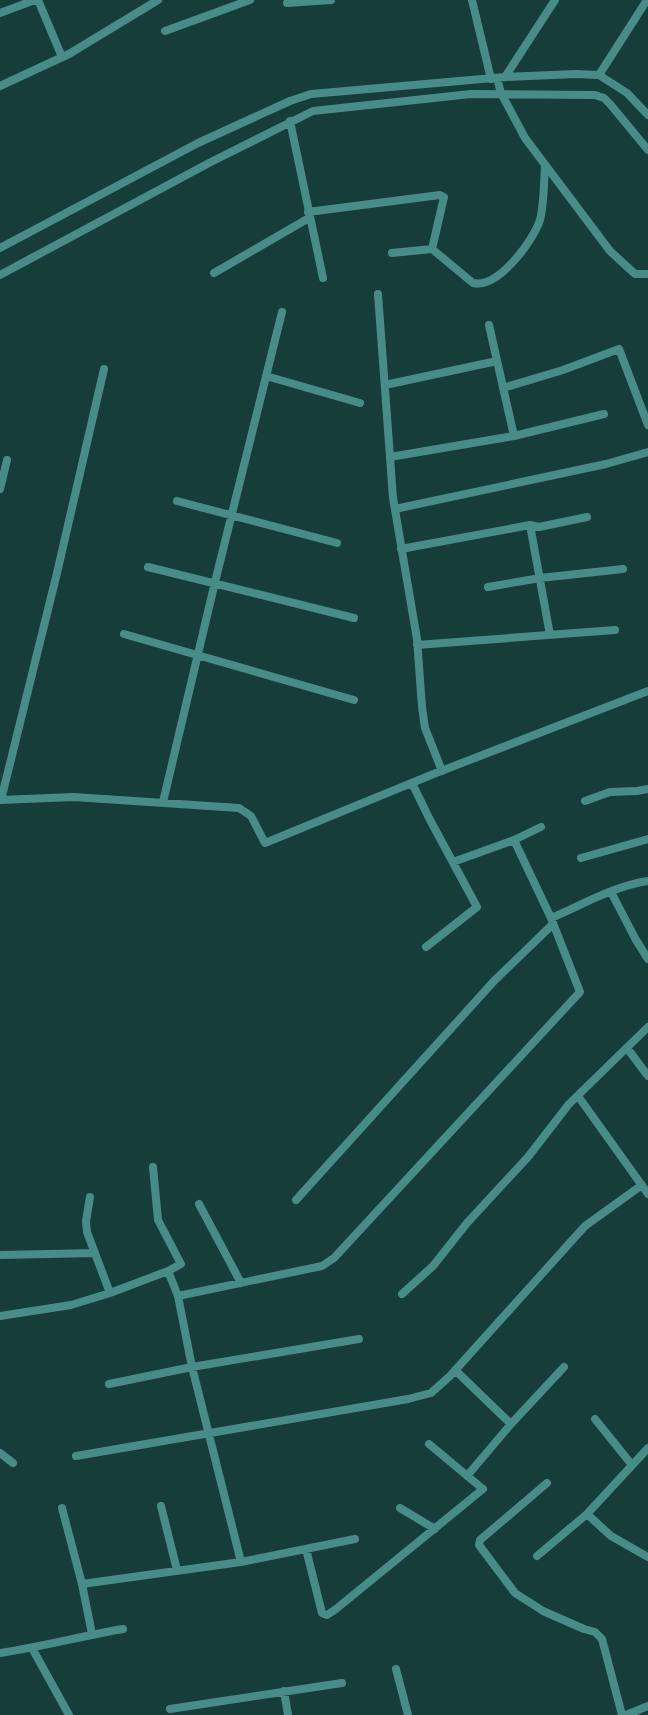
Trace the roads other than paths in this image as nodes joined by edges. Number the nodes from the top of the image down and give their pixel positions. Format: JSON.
{"nodes":[{"id":1,"x":9,"y":0,"type":"edge"},
{"id":2,"x":37,"y":0,"type":"edge"},
{"id":3,"x":158,"y":0,"type":"edge"},
{"id":4,"x":248,"y":0,"type":"edge"},
{"id":5,"x":331,"y":0,"type":"edge"},
{"id":6,"x":472,"y":0,"type":"edge"},
{"id":7,"x":647,"y":0,"type":"edge"},
{"id":8,"x":554,"y":1,"type":"edge"},
{"id":9,"x":287,"y":3,"type":"dead end"},
{"id":10,"x":12,"y":8,"type":"junction"},
{"id":11,"x":0,"y":13,"type":"edge"},
{"id":12,"x":165,"y":31,"type":"dead end"},
{"id":13,"x":62,"y":57,"type":"junction"},
{"id":14,"x":599,"y":75,"type":"junction"},
{"id":15,"x":498,"y":78,"type":"junction"},
{"id":16,"x":0,"y":86,"type":"edge"},
{"id":17,"x":500,"y":93,"type":"junction"},
{"id":18,"x":647,"y":112,"type":"edge"},
{"id":19,"x":290,"y":121,"type":"junction"},
{"id":20,"x":648,"y":150,"type":"edge"},
{"id":21,"x":546,"y":165,"type":"junction"},
{"id":22,"x":309,"y":215,"type":"junction"},
{"id":23,"x":0,"y":248,"type":"edge"},
{"id":24,"x":432,"y":249,"type":"junction"},
{"id":25,"x":392,"y":253,"type":"dead end"},
{"id":26,"x":214,"y":273,"type":"dead end"},
{"id":27,"x":648,"y":274,"type":"edge"},
{"id":28,"x":0,"y":275,"type":"edge"},
{"id":29,"x":323,"y":278,"type":"dead end"},
{"id":30,"x":378,"y":294,"type":"dead end"},
{"id":31,"x":282,"y":312,"type":"dead end"},
{"id":32,"x":489,"y":325,"type":"dead end"},
{"id":33,"x":497,"y":362,"type":"junction"},
{"id":34,"x":104,"y":369,"type":"dead end"},
{"id":35,"x":266,"y":376,"type":"junction"},
{"id":36,"x":385,"y":385,"type":"junction"},
{"id":37,"x":503,"y":388,"type":"junction"},
{"id":38,"x":360,"y":403,"type":"dead end"},
{"id":39,"x":604,"y":414,"type":"dead end"},
{"id":40,"x":648,"y":425,"type":"edge"},
{"id":41,"x":514,"y":436,"type":"junction"},
{"id":42,"x":648,"y":452,"type":"edge"},
{"id":43,"x":390,"y":457,"type":"junction"},
{"id":44,"x":7,"y":460,"type":"dead end"},
{"id":45,"x":0,"y":489,"type":"edge"},
{"id":46,"x":177,"y":501,"type":"dead end"},
{"id":47,"x":395,"y":509,"type":"junction"},
{"id":48,"x":232,"y":515,"type":"junction"},
{"id":49,"x":587,"y":517,"type":"dead end"},
{"id":50,"x":530,"y":525,"type":"junction"},
{"id":51,"x":336,"y":543,"type":"dead end"},
{"id":52,"x":401,"y":549,"type":"junction"},
{"id":53,"x":148,"y":567,"type":"dead end"},
{"id":54,"x":623,"y":569,"type":"dead end"},
{"id":55,"x":540,"y":578,"type":"junction"},
{"id":56,"x":215,"y":582,"type":"junction"},
{"id":57,"x":488,"y":587,"type":"dead end"},
{"id":58,"x":354,"y":618,"type":"dead end"},
{"id":59,"x":615,"y":630,"type":"dead end"},
{"id":60,"x":124,"y":634,"type":"dead end"},
{"id":61,"x":550,"y":635,"type":"junction"},
{"id":62,"x":417,"y":645,"type":"junction"},
{"id":63,"x":198,"y":655,"type":"junction"},
{"id":64,"x":648,"y":692,"type":"edge"},
{"id":65,"x":354,"y":700,"type":"dead end"},
{"id":66,"x":442,"y":771,"type":"junction"},
{"id":67,"x":412,"y":783,"type":"junction"},
{"id":68,"x":648,"y":789,"type":"edge"},
{"id":69,"x":1,"y":800,"type":"edge"},
{"id":70,"x":585,"y":801,"type":"dead end"},
{"id":71,"x":163,"y":802,"type":"junction"},
{"id":72,"x":541,"y":827,"type":"dead end"},
{"id":73,"x":514,"y":840,"type":"junction"},
{"id":74,"x":648,"y":840,"type":"edge"},
{"id":75,"x":581,"y":858,"type":"dead end"},
{"id":76,"x":453,"y":862,"type":"junction"},
{"id":77,"x":648,"y":881,"type":"edge"},
{"id":78,"x":611,"y":892,"type":"junction"},
{"id":79,"x":552,"y":921,"type":"junction"},
{"id":80,"x":426,"y":947,"type":"dead end"},
{"id":81,"x":648,"y":959,"type":"edge"},
{"id":82,"x":648,"y":1027,"type":"edge"},
{"id":83,"x":627,"y":1048,"type":"junction"},
{"id":84,"x":648,"y":1076,"type":"edge"},
{"id":85,"x":578,"y":1096,"type":"junction"},
{"id":86,"x":152,"y":1167,"type":"dead end"},
{"id":87,"x":642,"y":1185,"type":"junction"},
{"id":88,"x":648,"y":1194,"type":"edge"},
{"id":89,"x":90,"y":1197,"type":"dead end"},
{"id":90,"x":296,"y":1200,"type":"dead end"},
{"id":91,"x":199,"y":1204,"type":"dead end"},
{"id":92,"x":95,"y":1253,"type":"junction"},
{"id":93,"x":0,"y":1255,"type":"edge"},
{"id":94,"x":168,"y":1271,"type":"junction"},
{"id":95,"x":242,"y":1283,"type":"junction"},
{"id":96,"x":110,"y":1293,"type":"junction"},
{"id":97,"x":402,"y":1294,"type":"dead end"},
{"id":98,"x":178,"y":1296,"type":"junction"},
{"id":99,"x":0,"y":1316,"type":"edge"},
{"id":100,"x":359,"y":1339,"type":"dead end"},
{"id":101,"x":192,"y":1367,"type":"junction"},
{"id":102,"x":564,"y":1367,"type":"dead end"},
{"id":103,"x":455,"y":1370,"type":"junction"},
{"id":104,"x":109,"y":1384,"type":"dead end"},
{"id":105,"x":595,"y":1419,"type":"dead end"},
{"id":106,"x":511,"y":1424,"type":"junction"},
{"id":107,"x":209,"y":1434,"type":"junction"},
{"id":108,"x":429,"y":1444,"type":"dead end"},
{"id":109,"x":648,"y":1448,"type":"edge"},
{"id":110,"x":0,"y":1453,"type":"edge"},
{"id":111,"x":76,"y":1456,"type":"dead end"},
{"id":112,"x":13,"y":1463,"type":"dead end"},
{"id":113,"x":632,"y":1465,"type":"junction"},
{"id":114,"x":467,"y":1476,"type":"junction"},
{"id":115,"x":547,"y":1483,"type":"dead end"},
{"id":116,"x":160,"y":1506,"type":"dead end"},
{"id":117,"x":62,"y":1508,"type":"dead end"},
{"id":118,"x":400,"y":1508,"type":"dead end"},
{"id":119,"x":587,"y":1514,"type":"junction"},
{"id":120,"x":435,"y":1529,"type":"junction"},
{"id":121,"x":355,"y":1539,"type":"dead end"},
{"id":122,"x":306,"y":1549,"type":"junction"},
{"id":123,"x":537,"y":1556,"type":"dead end"},
{"id":124,"x":648,"y":1557,"type":"edge"},
{"id":125,"x":241,"y":1562,"type":"junction"},
{"id":126,"x":177,"y":1570,"type":"junction"},
{"id":127,"x":82,"y":1584,"type":"junction"},
{"id":128,"x":123,"y":1629,"type":"dead end"},
{"id":129,"x":92,"y":1634,"type":"junction"},
{"id":130,"x":32,"y":1648,"type":"junction"},
{"id":131,"x":0,"y":1653,"type":"edge"},
{"id":132,"x":396,"y":1669,"type":"dead end"},
{"id":133,"x":342,"y":1683,"type":"dead end"},
{"id":134,"x":284,"y":1691,"type":"junction"},
{"id":135,"x":648,"y":1706,"type":"edge"},
{"id":136,"x":170,"y":1709,"type":"dead end"},
{"id":137,"x":69,"y":1715,"type":"edge"},
{"id":138,"x":288,"y":1715,"type":"edge"},
{"id":139,"x":408,"y":1715,"type":"edge"},
{"id":140,"x":622,"y":1715,"type":"edge"},
{"id":141,"x":626,"y":1715,"type":"edge"}],
"edges":[{"from":1,"to":10,"type":"street"},
{"from":2,"to":10,"type":"street"},
{"from":2,"to":13,"type":"street"},
{"from":3,"to":13,"type":"street"},
{"from":4,"to":12,"type":"street"},
{"from":5,"to":9,"type":"street"},
{"from":6,"to":15,"type":"street"},
{"from":7,"to":14,"type":"street"},
{"from":8,"to":15,"type":"street"},
{"from":10,"to":11,"type":"street"},
{"from":13,"to":16,"type":"street"},
{"from":14,"to":15,"type":"street"},
{"from":14,"to":18,"type":"street"},
{"from":15,"to":17,"type":"street"},
{"from":15,"to":23,"type":"street"},
{"from":17,"to":19,"type":"street"},
{"from":17,"to":20,"type":"street"},
{"from":17,"to":21,"type":"street"},
{"from":19,"to":22,"type":"street"},
{"from":19,"to":28,"type":"street"},
{"from":21,"to":24,"type":"street"},
{"from":21,"to":27,"type":"street"},
{"from":22,"to":24,"type":"street"},
{"from":22,"to":26,"type":"street"},
{"from":22,"to":29,"type":"street"},
{"from":24,"to":25,"type":"street"},
{"from":30,"to":36,"type":"street"},
{"from":31,"to":35,"type":"street"},
{"from":32,"to":33,"type":"street"},
{"from":33,"to":36,"type":"street"},
{"from":33,"to":37,"type":"street"},
{"from":34,"to":69,"type":"street"},
{"from":35,"to":38,"type":"street"},
{"from":35,"to":48,"type":"street"},
{"from":36,"to":43,"type":"street"},
{"from":37,"to":40,"type":"street"},
{"from":37,"to":41,"type":"street"},
{"from":39,"to":41,"type":"street"},
{"from":41,"to":43,"type":"street"},
{"from":42,"to":47,"type":"street"},
{"from":43,"to":47,"type":"street"},
{"from":44,"to":45,"type":"street"},
{"from":46,"to":48,"type":"street"},
{"from":47,"to":52,"type":"street"},
{"from":48,"to":51,"type":"street"},
{"from":48,"to":56,"type":"street"},
{"from":49,"to":50,"type":"street"},
{"from":50,"to":52,"type":"street"},
{"from":50,"to":55,"type":"street"},
{"from":52,"to":62,"type":"street"},
{"from":53,"to":56,"type":"street"},
{"from":54,"to":55,"type":"street"},
{"from":55,"to":57,"type":"street"},
{"from":55,"to":61,"type":"street"},
{"from":56,"to":58,"type":"street"},
{"from":56,"to":63,"type":"street"},
{"from":59,"to":61,"type":"street"},
{"from":60,"to":63,"type":"street"},
{"from":61,"to":62,"type":"street"},
{"from":62,"to":66,"type":"street"},
{"from":63,"to":65,"type":"street"},
{"from":63,"to":71,"type":"street"},
{"from":64,"to":66,"type":"street"},
{"from":66,"to":67,"type":"street"},
{"from":67,"to":71,"type":"street"},
{"from":67,"to":76,"type":"street"},
{"from":68,"to":70,"type":"street"},
{"from":69,"to":71,"type":"street"},
{"from":72,"to":73,"type":"street"},
{"from":73,"to":76,"type":"street"},
{"from":73,"to":79,"type":"street"},
{"from":74,"to":75,"type":"street"},
{"from":76,"to":80,"type":"street"},
{"from":77,"to":78,"type":"street"},
{"from":78,"to":79,"type":"street"},
{"from":78,"to":81,"type":"street"},
{"from":79,"to":90,"type":"street"},
{"from":79,"to":95,"type":"street"},
{"from":82,"to":83,"type":"street"},
{"from":83,"to":84,"type":"street"},
{"from":83,"to":85,"type":"street"},
{"from":85,"to":87,"type":"street"},
{"from":85,"to":97,"type":"street"},
{"from":86,"to":94,"type":"street"},
{"from":87,"to":88,"type":"street"},
{"from":87,"to":103,"type":"street"},
{"from":89,"to":92,"type":"street"},
{"from":91,"to":95,"type":"street"},
{"from":92,"to":93,"type":"street"},
{"from":92,"to":96,"type":"street"},
{"from":94,"to":96,"type":"street"},
{"from":94,"to":98,"type":"street"},
{"from":95,"to":98,"type":"street"},
{"from":96,"to":99,"type":"street"},
{"from":98,"to":101,"type":"street"},
{"from":100,"to":101,"type":"street"},
{"from":101,"to":104,"type":"street"},
{"from":101,"to":107,"type":"street"},
{"from":102,"to":106,"type":"street"},
{"from":103,"to":106,"type":"street"},
{"from":103,"to":107,"type":"street"},
{"from":105,"to":113,"type":"street"},
{"from":106,"to":114,"type":"street"},
{"from":107,"to":111,"type":"street"},
{"from":107,"to":125,"type":"street"},
{"from":108,"to":114,"type":"street"},
{"from":109,"to":113,"type":"street"},
{"from":110,"to":112,"type":"street"},
{"from":113,"to":119,"type":"street"},
{"from":114,"to":120,"type":"street"},
{"from":115,"to":140,"type":"street"},
{"from":116,"to":126,"type":"street"},
{"from":117,"to":127,"type":"street"},
{"from":118,"to":120,"type":"street"},
{"from":119,"to":123,"type":"street"},
{"from":119,"to":124,"type":"street"},
{"from":120,"to":122,"type":"street"},
{"from":121,"to":122,"type":"street"},
{"from":122,"to":125,"type":"street"},
{"from":125,"to":126,"type":"street"},
{"from":126,"to":127,"type":"street"},
{"from":127,"to":129,"type":"street"},
{"from":128,"to":129,"type":"street"},
{"from":129,"to":130,"type":"street"},
{"from":130,"to":131,"type":"street"},
{"from":130,"to":137,"type":"street"},
{"from":132,"to":139,"type":"street"},
{"from":133,"to":134,"type":"street"},
{"from":134,"to":136,"type":"street"},
{"from":134,"to":138,"type":"street"},
{"from":135,"to":141,"type":"street"}]}
